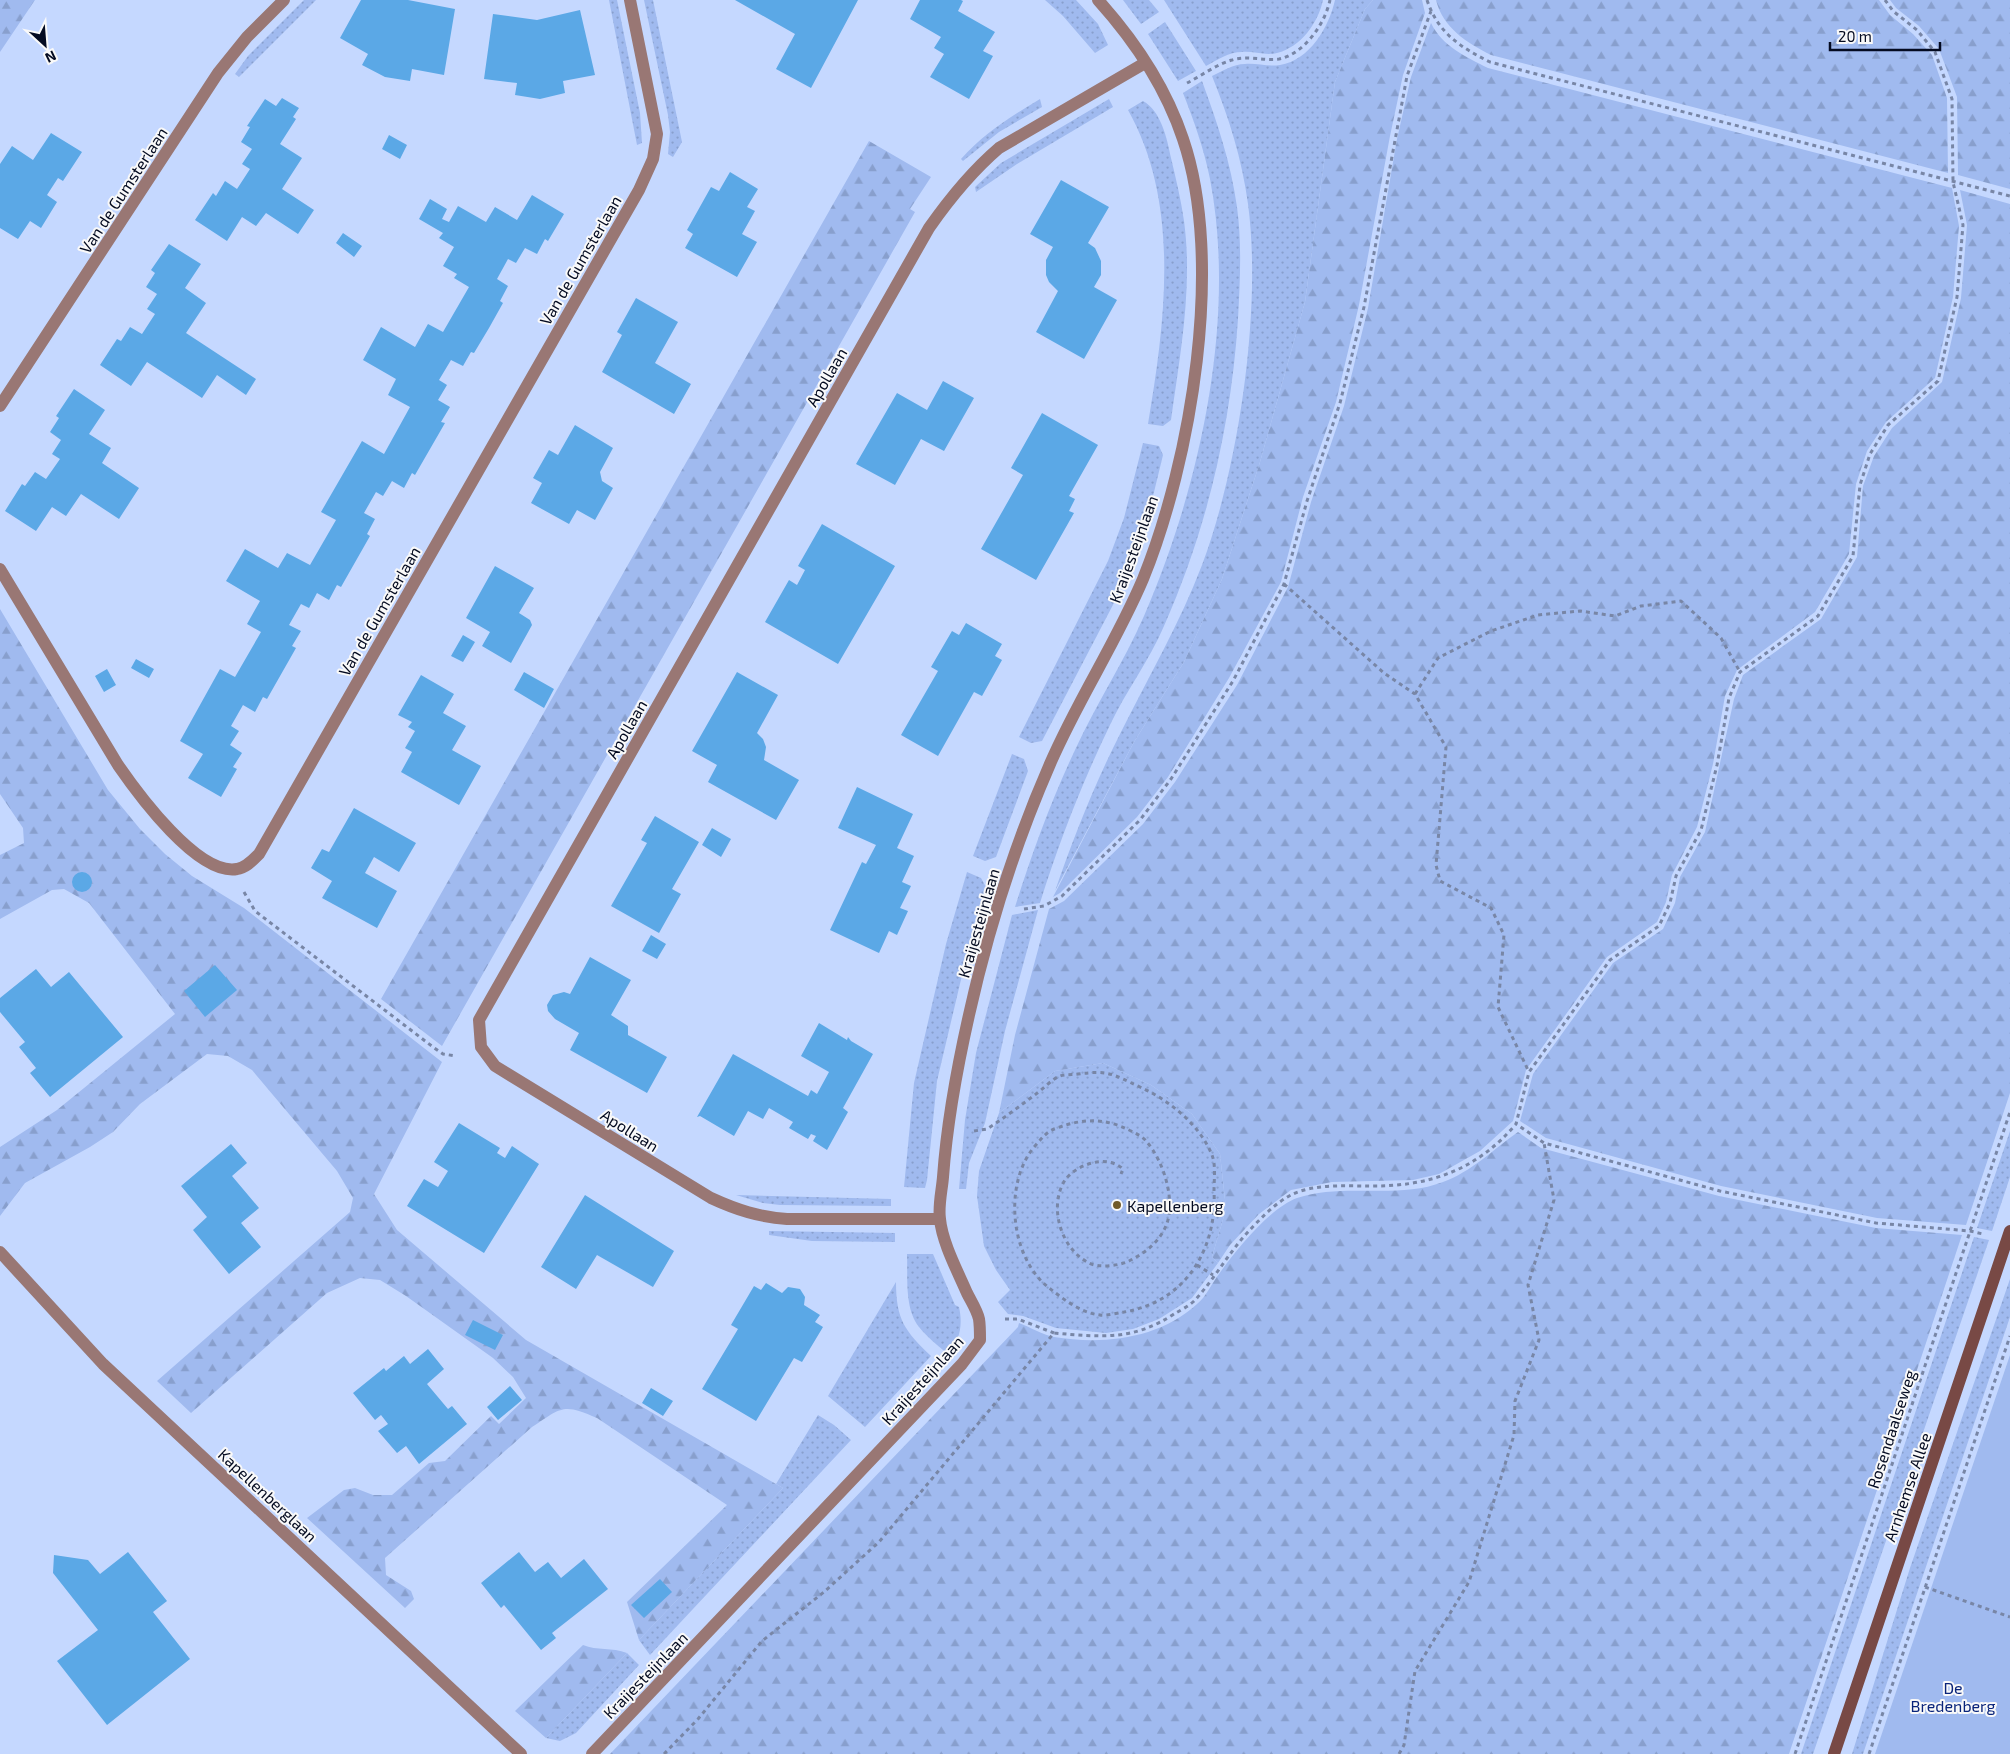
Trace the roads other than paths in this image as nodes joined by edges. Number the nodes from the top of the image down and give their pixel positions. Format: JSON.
{"nodes":[{"id":1,"x":284,"y":0,"type":"edge"},
{"id":2,"x":630,"y":0,"type":"edge"},
{"id":3,"x":1098,"y":0,"type":"edge"},
{"id":4,"x":1145,"y":63,"type":"junction"},
{"id":5,"x":0,"y":406,"type":"edge"},
{"id":6,"x":0,"y":569,"type":"edge"},
{"id":7,"x":940,"y":1219,"type":"junction"},
{"id":8,"x":2008,"y":1236,"type":"edge"},
{"id":9,"x":0,"y":1252,"type":"edge"},
{"id":10,"x":521,"y":1754,"type":"edge"},
{"id":11,"x":592,"y":1754,"type":"edge"},
{"id":12,"x":1834,"y":1754,"type":"edge"}],
"edges":[{"from":1,"to":5,"type":"street","name":"Van de Gumsterlaan"},
{"from":2,"to":6,"type":"street","name":"Van de Gumsterlaan"},
{"from":3,"to":4,"type":"street","name":"Kraijesteijnlaan"},
{"from":4,"to":7,"type":"street","name":"Kraijesteijnlaan"},
{"from":4,"to":7,"type":"street","name":"Apollaan"},
{"from":7,"to":11,"type":"street","name":"Kraijesteijnlaan"},
{"from":8,"to":12,"type":"street","name":"Arnhemse Allee"},
{"from":9,"to":10,"type":"street","name":"Kapellenberglaan"}]}
